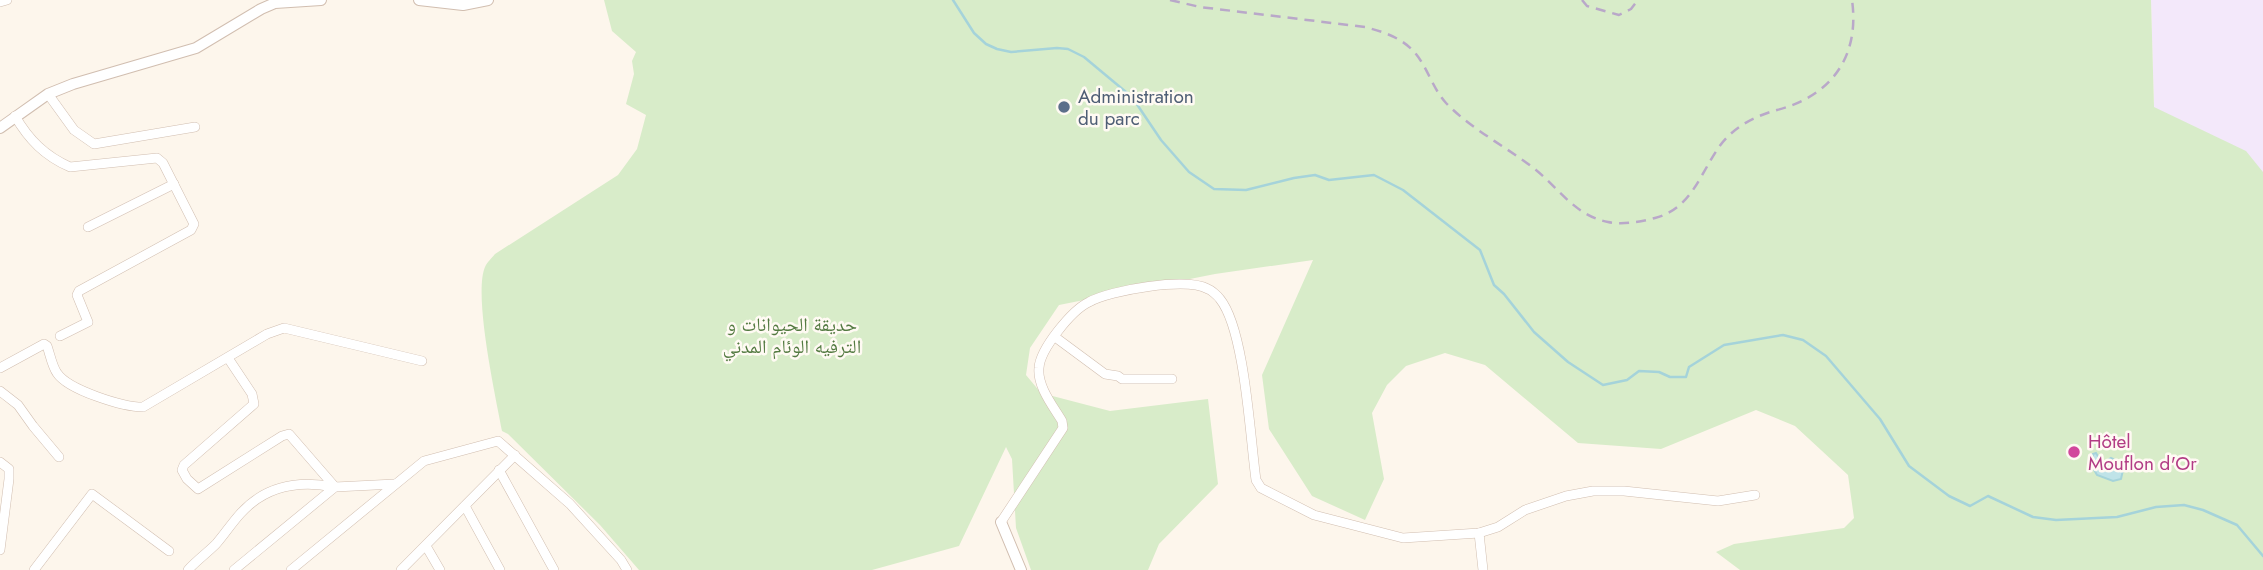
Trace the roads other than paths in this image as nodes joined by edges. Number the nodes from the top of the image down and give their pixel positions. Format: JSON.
{"nodes":[{"id":1,"x":7,"y":0,"type":"edge"},
{"id":2,"x":321,"y":0,"type":"edge"},
{"id":3,"x":419,"y":0,"type":"edge"},
{"id":4,"x":488,"y":0,"type":"edge"},
{"id":5,"x":0,"y":2,"type":"edge"},
{"id":6,"x":48,"y":94,"type":"junction"},
{"id":7,"x":15,"y":116,"type":"junction"},
{"id":8,"x":195,"y":127,"type":"dead end"},
{"id":9,"x":0,"y":128,"type":"edge"},
{"id":10,"x":174,"y":184,"type":"junction"},
{"id":11,"x":88,"y":227,"type":"dead end"},
{"id":12,"x":60,"y":336,"type":"dead end"},
{"id":13,"x":1055,"y":337,"type":"junction"},
{"id":14,"x":228,"y":358,"type":"junction"},
{"id":15,"x":422,"y":361,"type":"dead end"},
{"id":16,"x":0,"y":368,"type":"edge"},
{"id":17,"x":1172,"y":379,"type":"dead end"},
{"id":18,"x":0,"y":391,"type":"edge"},
{"id":19,"x":515,"y":455,"type":"junction"},
{"id":20,"x":59,"y":457,"type":"dead end"},
{"id":21,"x":0,"y":462,"type":"edge"},
{"id":22,"x":499,"y":470,"type":"junction"},
{"id":23,"x":396,"y":484,"type":"junction"},
{"id":24,"x":335,"y":487,"type":"junction"},
{"id":25,"x":1755,"y":495,"type":"dead end"},
{"id":26,"x":465,"y":506,"type":"junction"},
{"id":27,"x":1002,"y":522,"type":"joint"},
{"id":28,"x":1479,"y":533,"type":"junction"},
{"id":29,"x":426,"y":546,"type":"junction"},
{"id":30,"x":0,"y":550,"type":"edge"},
{"id":31,"x":169,"y":551,"type":"dead end"},
{"id":32,"x":34,"y":570,"type":"edge"},
{"id":33,"x":188,"y":570,"type":"edge"},
{"id":34,"x":234,"y":570,"type":"edge"},
{"id":35,"x":291,"y":570,"type":"edge"},
{"id":36,"x":401,"y":570,"type":"edge"},
{"id":37,"x":439,"y":570,"type":"edge"},
{"id":38,"x":500,"y":570,"type":"edge"},
{"id":39,"x":554,"y":570,"type":"edge"},
{"id":40,"x":627,"y":570,"type":"edge"},
{"id":41,"x":1021,"y":570,"type":"edge"},
{"id":42,"x":1483,"y":570,"type":"edge"}],
"edges":[{"from":1,"to":5,"type":"street"},
{"from":2,"to":6,"type":"street"},
{"from":3,"to":4,"type":"street"},
{"from":6,"to":7,"type":"street"},
{"from":6,"to":8,"type":"street"},
{"from":7,"to":9,"type":"street"},
{"from":7,"to":10,"type":"street"},
{"from":10,"to":11,"type":"street"},
{"from":10,"to":12,"type":"street"},
{"from":13,"to":17,"type":"street"},
{"from":13,"to":27,"type":"street"},
{"from":13,"to":28,"type":"street"},
{"from":14,"to":15,"type":"street"},
{"from":14,"to":16,"type":"street"},
{"from":14,"to":24,"type":"street"},
{"from":18,"to":20,"type":"street"},
{"from":19,"to":22,"type":"street"},
{"from":19,"to":23,"type":"street"},
{"from":19,"to":40,"type":"street"},
{"from":21,"to":30,"type":"street"},
{"from":22,"to":26,"type":"street"},
{"from":22,"to":39,"type":"street"},
{"from":23,"to":24,"type":"street"},
{"from":23,"to":35,"type":"street"},
{"from":24,"to":33,"type":"street"},
{"from":24,"to":34,"type":"street"},
{"from":25,"to":28,"type":"street"},
{"from":26,"to":29,"type":"street"},
{"from":26,"to":38,"type":"street"},
{"from":27,"to":41,"type":"street"},
{"from":28,"to":42,"type":"street"},
{"from":29,"to":36,"type":"street"},
{"from":29,"to":37,"type":"street"},
{"from":31,"to":32,"type":"street"}]}
